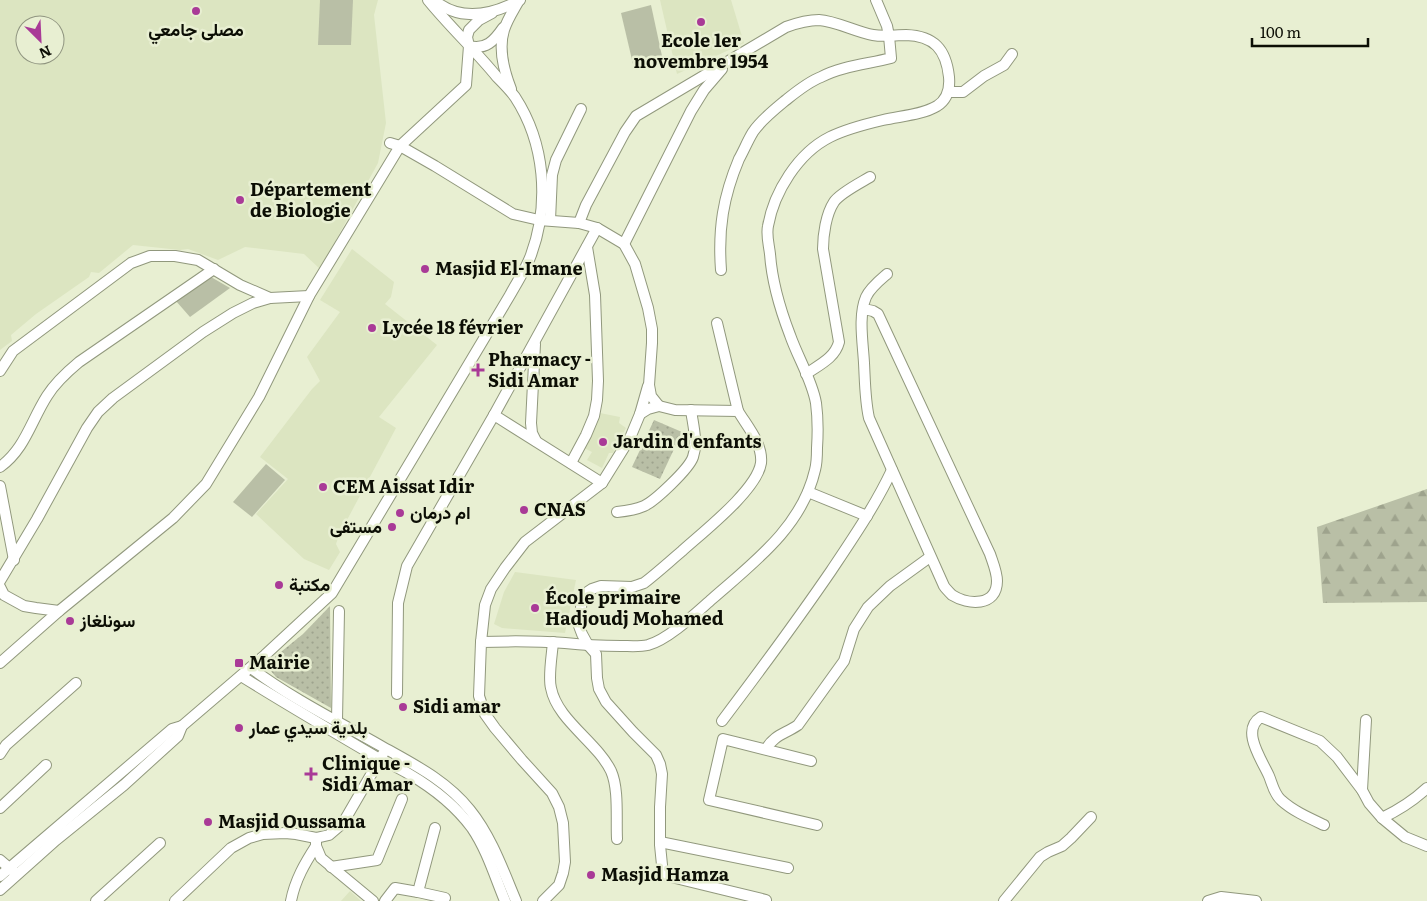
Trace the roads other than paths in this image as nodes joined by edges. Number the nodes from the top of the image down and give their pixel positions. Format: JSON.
{"nodes":[{"id":1,"x":428,"y":0,"type":"edge"},
{"id":2,"x":434,"y":0,"type":"edge"},
{"id":3,"x":876,"y":0,"type":"edge"},
{"id":4,"x":519,"y":1,"type":"edge"},
{"id":5,"x":492,"y":12,"type":"junction"},
{"id":6,"x":507,"y":22,"type":"junction"},
{"id":7,"x":889,"y":36,"type":"junction"},
{"id":8,"x":469,"y":46,"type":"junction"},
{"id":9,"x":1012,"y":54,"type":"dead end"},
{"id":10,"x":729,"y":61,"type":"junction"},
{"id":11,"x":948,"y":92,"type":"junction"},
{"id":12,"x":514,"y":96,"type":"junction"},
{"id":13,"x":581,"y":109,"type":"dead end"},
{"id":14,"x":395,"y":144,"type":"junction"},
{"id":15,"x":870,"y":177,"type":"dead end"},
{"id":16,"x":539,"y":220,"type":"junction"},
{"id":17,"x":550,"y":220,"type":"junction"},
{"id":18,"x":579,"y":223,"type":"junction"},
{"id":19,"x":597,"y":228,"type":"junction"},
{"id":20,"x":624,"y":244,"type":"junction"},
{"id":21,"x":587,"y":247,"type":"junction"},
{"id":22,"x":214,"y":269,"type":"junction"},
{"id":23,"x":721,"y":270,"type":"dead end"},
{"id":24,"x":887,"y":274,"type":"dead end"},
{"id":25,"x":310,"y":296,"type":"junction"},
{"id":26,"x":270,"y":298,"type":"junction"},
{"id":27,"x":864,"y":309,"type":"junction"},
{"id":28,"x":717,"y":322,"type":"dead end"},
{"id":29,"x":535,"y":340,"type":"junction"},
{"id":30,"x":0,"y":371,"type":"edge"},
{"id":31,"x":806,"y":374,"type":"junction"},
{"id":32,"x":649,"y":385,"type":"junction"},
{"id":33,"x":659,"y":406,"type":"junction"},
{"id":34,"x":691,"y":410,"type":"junction"},
{"id":35,"x":738,"y":411,"type":"junction"},
{"id":36,"x":640,"y":414,"type":"junction"},
{"id":37,"x":494,"y":415,"type":"junction"},
{"id":38,"x":536,"y":442,"type":"junction"},
{"id":39,"x":571,"y":463,"type":"junction"},
{"id":40,"x":0,"y":467,"type":"edge"},
{"id":41,"x":892,"y":470,"type":"junction"},
{"id":42,"x":602,"y":483,"type":"junction"},
{"id":43,"x":0,"y":486,"type":"edge"},
{"id":44,"x":808,"y":492,"type":"junction"},
{"id":45,"x":617,"y":512,"type":"dead end"},
{"id":46,"x":867,"y":516,"type":"junction"},
{"id":47,"x":930,"y":557,"type":"junction"},
{"id":48,"x":14,"y":560,"type":"junction"},
{"id":49,"x":0,"y":581,"type":"edge"},
{"id":50,"x":0,"y":587,"type":"edge"},
{"id":51,"x":59,"y":611,"type":"junction"},
{"id":52,"x":339,"y":611,"type":"dead end"},
{"id":53,"x":481,"y":642,"type":"junction"},
{"id":54,"x":553,"y":642,"type":"junction"},
{"id":55,"x":588,"y":645,"type":"junction"},
{"id":56,"x":0,"y":663,"type":"edge"},
{"id":57,"x":251,"y":668,"type":"junction"},
{"id":58,"x":241,"y":676,"type":"junction"},
{"id":59,"x":76,"y":682,"type":"dead end"},
{"id":60,"x":397,"y":694,"type":"dead end"},
{"id":61,"x":336,"y":720,"type":"junction"},
{"id":62,"x":1366,"y":720,"type":"dead end"},
{"id":63,"x":722,"y":721,"type":"dead end"},
{"id":64,"x":386,"y":748,"type":"junction"},
{"id":65,"x":766,"y":750,"type":"junction"},
{"id":66,"x":0,"y":754,"type":"edge"},
{"id":67,"x":380,"y":759,"type":"junction"},
{"id":68,"x":811,"y":761,"type":"dead end"},
{"id":69,"x":46,"y":765,"type":"dead end"},
{"id":70,"x":1427,"y":788,"type":"edge"},
{"id":71,"x":1362,"y":790,"type":"junction"},
{"id":72,"x":402,"y":799,"type":"dead end"},
{"id":73,"x":0,"y":808,"type":"edge"},
{"id":74,"x":1091,"y":817,"type":"dead end"},
{"id":75,"x":1382,"y":818,"type":"junction"},
{"id":76,"x":817,"y":825,"type":"dead end"},
{"id":77,"x":1324,"y":825,"type":"dead end"},
{"id":78,"x":435,"y":828,"type":"dead end"},
{"id":79,"x":616,"y":839,"type":"dead end"},
{"id":80,"x":316,"y":842,"type":"junction"},
{"id":81,"x":660,"y":842,"type":"junction"},
{"id":82,"x":160,"y":843,"type":"dead end"},
{"id":83,"x":1427,"y":846,"type":"edge"},
{"id":84,"x":0,"y":860,"type":"edge"},
{"id":85,"x":331,"y":867,"type":"junction"},
{"id":86,"x":788,"y":868,"type":"dead end"},
{"id":87,"x":13,"y":871,"type":"junction"},
{"id":88,"x":0,"y":876,"type":"edge"},
{"id":89,"x":0,"y":890,"type":"edge"},
{"id":90,"x":418,"y":892,"type":"junction"},
{"id":91,"x":445,"y":898,"type":"dead end"},
{"id":92,"x":766,"y":900,"type":"edge"},
{"id":93,"x":96,"y":901,"type":"edge"},
{"id":94,"x":175,"y":901,"type":"edge"},
{"id":95,"x":291,"y":901,"type":"edge"},
{"id":96,"x":373,"y":901,"type":"edge"},
{"id":97,"x":385,"y":901,"type":"edge"},
{"id":98,"x":505,"y":901,"type":"edge"},
{"id":99,"x":516,"y":901,"type":"edge"},
{"id":100,"x":543,"y":901,"type":"edge"},
{"id":101,"x":1004,"y":901,"type":"edge"},
{"id":102,"x":1208,"y":901,"type":"edge"},
{"id":103,"x":1256,"y":901,"type":"edge"}],
"edges":[{"from":1,"to":8,"type":"street"},
{"from":2,"to":5,"type":"street"},
{"from":3,"to":7,"type":"street"},
{"from":4,"to":5,"type":"street"},
{"from":4,"to":6,"type":"street"},
{"from":5,"to":8,"type":"street"},
{"from":6,"to":8,"type":"street"},
{"from":6,"to":12,"type":"street"},
{"from":7,"to":10,"type":"street"},
{"from":7,"to":11,"type":"street"},
{"from":7,"to":23,"type":"street"},
{"from":8,"to":12,"type":"street"},
{"from":8,"to":14,"type":"street"},
{"from":9,"to":11,"type":"street"},
{"from":10,"to":18,"type":"street"},
{"from":10,"to":20,"type":"street"},
{"from":11,"to":31,"type":"street"},
{"from":12,"to":16,"type":"street"},
{"from":13,"to":17,"type":"street"},
{"from":14,"to":16,"type":"street"},
{"from":14,"to":25,"type":"street"},
{"from":15,"to":31,"type":"street"},
{"from":16,"to":17,"type":"street"},
{"from":16,"to":57,"type":"street"},
{"from":17,"to":18,"type":"street"},
{"from":18,"to":19,"type":"street"},
{"from":19,"to":20,"type":"street"},
{"from":19,"to":21,"type":"street"},
{"from":20,"to":32,"type":"street"},
{"from":21,"to":29,"type":"street"},
{"from":21,"to":39,"type":"street"},
{"from":22,"to":26,"type":"street"},
{"from":22,"to":30,"type":"street"},
{"from":22,"to":40,"type":"street"},
{"from":24,"to":27,"type":"street"},
{"from":25,"to":26,"type":"street"},
{"from":25,"to":51,"type":"street"},
{"from":26,"to":48,"type":"street"},
{"from":27,"to":41,"type":"street"},
{"from":27,"to":47,"type":"street"},
{"from":28,"to":35,"type":"street"},
{"from":29,"to":37,"type":"street"},
{"from":29,"to":38,"type":"street"},
{"from":31,"to":44,"type":"street"},
{"from":32,"to":33,"type":"street"},
{"from":32,"to":36,"type":"street"},
{"from":33,"to":34,"type":"street"},
{"from":33,"to":36,"type":"street"},
{"from":34,"to":35,"type":"street"},
{"from":34,"to":45,"type":"street"},
{"from":35,"to":55,"type":"street"},
{"from":36,"to":42,"type":"street"},
{"from":37,"to":38,"type":"street"},
{"from":37,"to":60,"type":"street"},
{"from":38,"to":39,"type":"street"},
{"from":39,"to":42,"type":"street"},
{"from":41,"to":46,"type":"street"},
{"from":41,"to":47,"type":"street"},
{"from":42,"to":53,"type":"street"},
{"from":43,"to":48,"type":"street"},
{"from":44,"to":46,"type":"street"},
{"from":44,"to":55,"type":"street"},
{"from":46,"to":63,"type":"street"},
{"from":47,"to":65,"type":"street"},
{"from":48,"to":49,"type":"street"},
{"from":50,"to":51,"type":"street"},
{"from":51,"to":56,"type":"street"},
{"from":52,"to":61,"type":"street"},
{"from":53,"to":54,"type":"street"},
{"from":53,"to":100,"type":"street"},
{"from":54,"to":55,"type":"street"},
{"from":54,"to":79,"type":"street"},
{"from":55,"to":81,"type":"street"},
{"from":57,"to":58,"type":"street"},
{"from":57,"to":61,"type":"street"},
{"from":58,"to":67,"type":"street"},
{"from":58,"to":87,"type":"street"},
{"from":59,"to":66,"type":"street"},
{"from":61,"to":64,"type":"street"},
{"from":62,"to":71,"type":"street"},
{"from":64,"to":67,"type":"street"},
{"from":64,"to":99,"type":"street"},
{"from":65,"to":68,"type":"street"},
{"from":65,"to":76,"type":"street"},
{"from":67,"to":80,"type":"street"},
{"from":67,"to":98,"type":"street"},
{"from":69,"to":73,"type":"street"},
{"from":70,"to":75,"type":"street"},
{"from":71,"to":75,"type":"street"},
{"from":71,"to":77,"type":"street"},
{"from":72,"to":85,"type":"street"},
{"from":74,"to":101,"type":"street"},
{"from":75,"to":83,"type":"street"},
{"from":78,"to":90,"type":"street"},
{"from":80,"to":85,"type":"street"},
{"from":80,"to":94,"type":"street"},
{"from":80,"to":95,"type":"street"},
{"from":81,"to":86,"type":"street"},
{"from":81,"to":92,"type":"street"},
{"from":82,"to":93,"type":"street"},
{"from":84,"to":87,"type":"street"},
{"from":85,"to":96,"type":"street"},
{"from":87,"to":88,"type":"street"},
{"from":87,"to":89,"type":"street"},
{"from":90,"to":91,"type":"street"},
{"from":90,"to":97,"type":"street"},
{"from":102,"to":103,"type":"street"}]}
